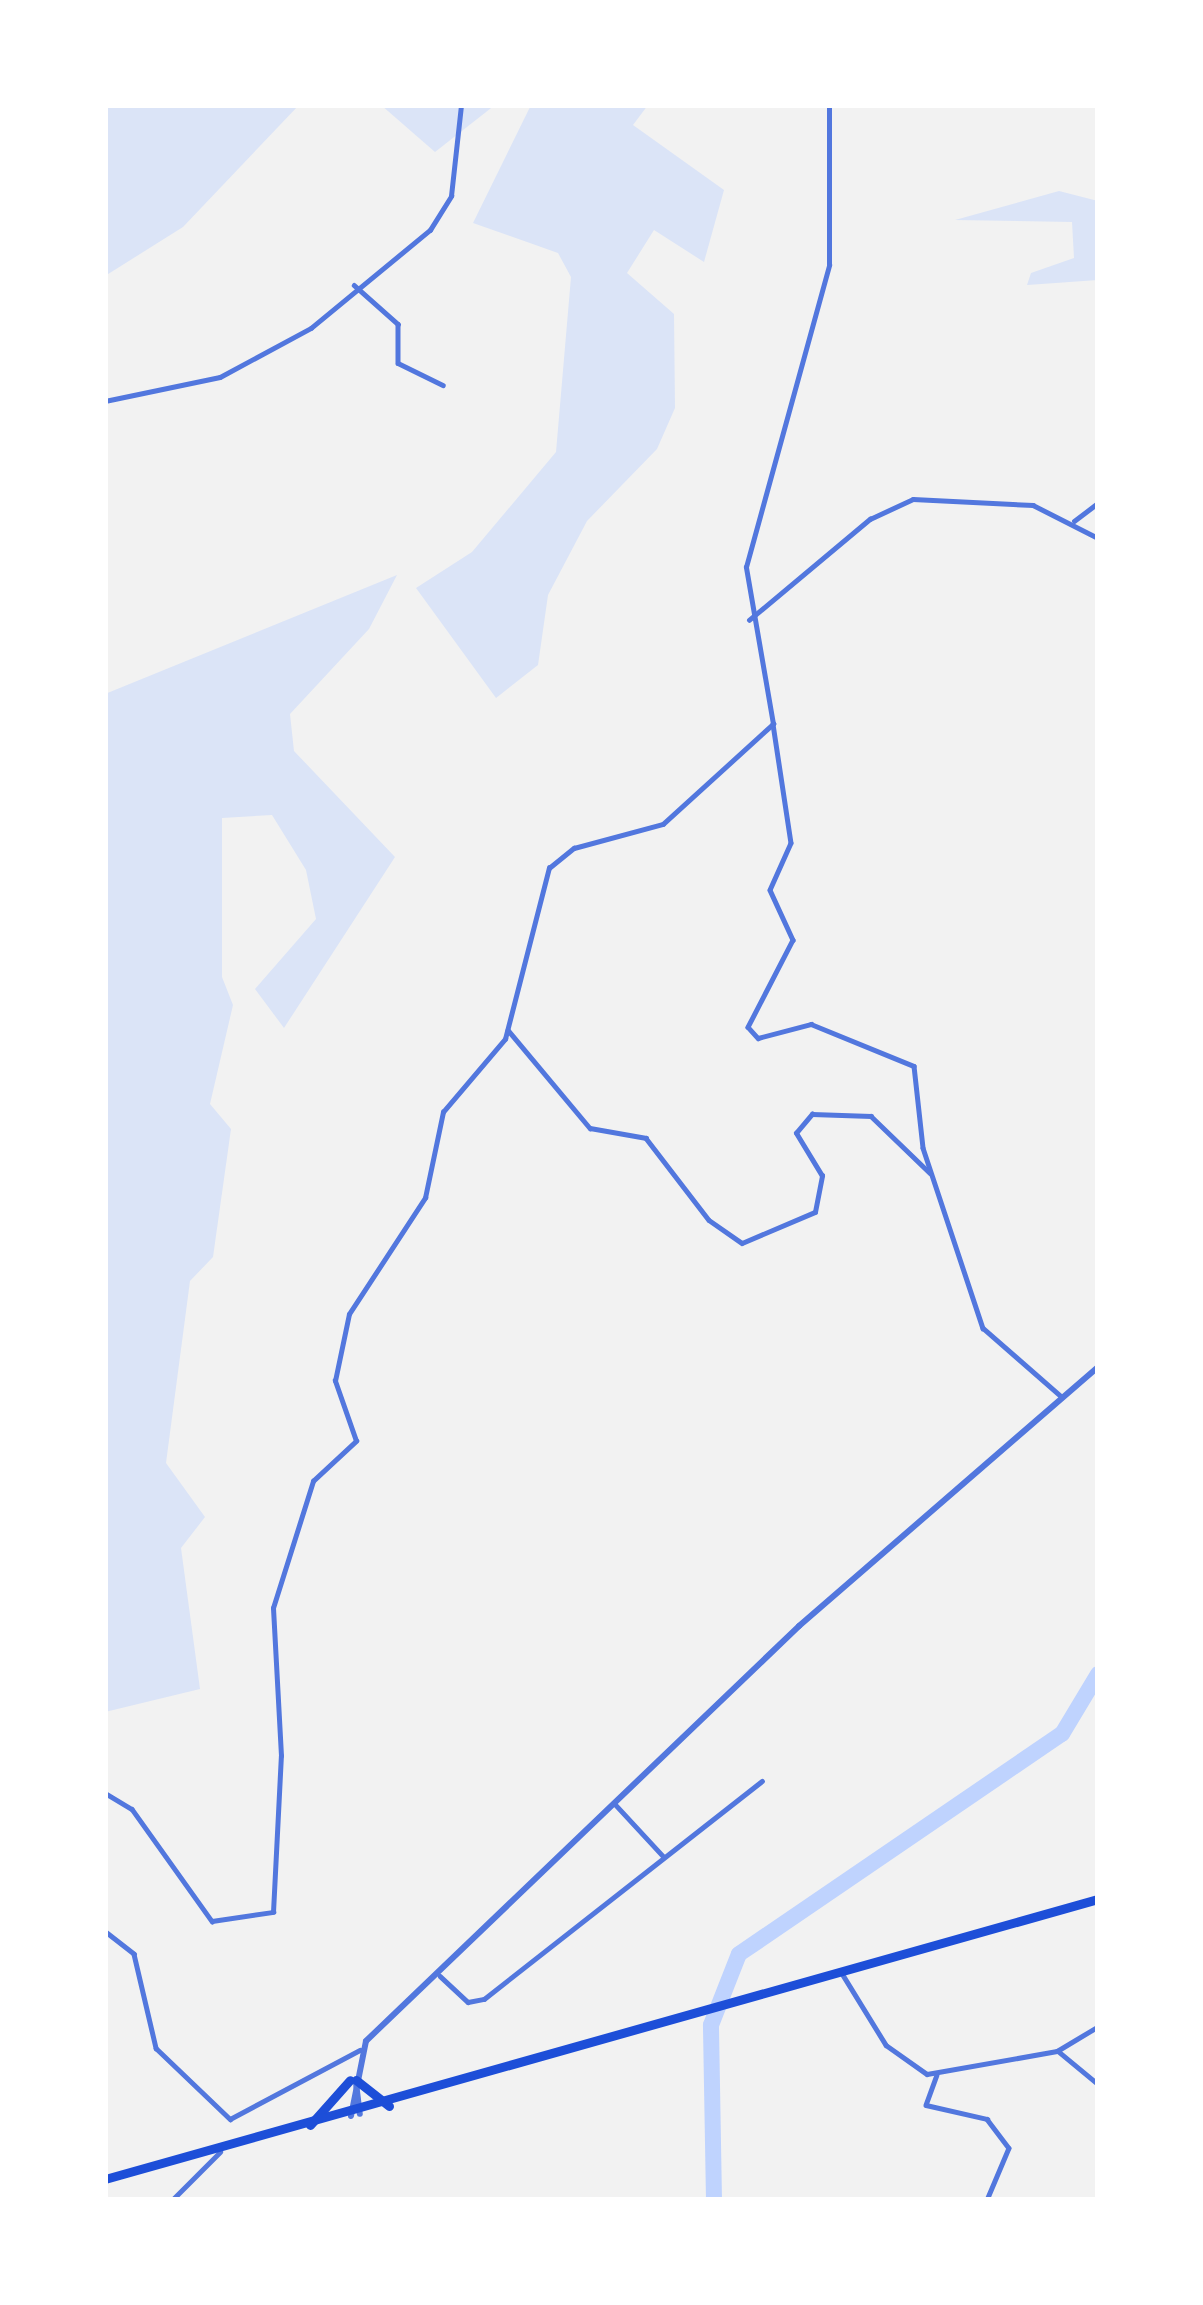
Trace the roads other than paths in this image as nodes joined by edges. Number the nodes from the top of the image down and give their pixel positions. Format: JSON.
{"nodes":[{"id":1,"x":461,"y":105,"type":"edge"},
{"id":2,"x":829,"y":105,"type":"edge"},
{"id":3,"x":354,"y":285,"type":"junction"},
{"id":4,"x":443,"y":385,"type":"dead end"},
{"id":5,"x":105,"y":401,"type":"edge"},
{"id":6,"x":1098,"y":503,"type":"edge"},
{"id":7,"x":1074,"y":520,"type":"junction"},
{"id":8,"x":1098,"y":538,"type":"edge"},
{"id":9,"x":749,"y":620,"type":"junction"},
{"id":10,"x":1098,"y":620,"type":"edge"},
{"id":11,"x":1098,"y":631,"type":"edge"},
{"id":12,"x":773,"y":724,"type":"junction"},
{"id":13,"x":508,"y":1030,"type":"junction"},
{"id":14,"x":930,"y":1173,"type":"junction"},
{"id":15,"x":1098,"y":1367,"type":"edge"},
{"id":16,"x":1063,"y":1397,"type":"junction"},
{"id":17,"x":762,"y":1781,"type":"dead end"},
{"id":18,"x":105,"y":1793,"type":"edge"},
{"id":19,"x":614,"y":1803,"type":"junction"},
{"id":20,"x":664,"y":1858,"type":"junction"},
{"id":21,"x":1098,"y":1899,"type":"edge"},
{"id":22,"x":105,"y":1931,"type":"edge"},
{"id":23,"x":843,"y":1975,"type":"junction"},
{"id":24,"x":440,"y":1976,"type":"junction"},
{"id":25,"x":1098,"y":2027,"type":"edge"},
{"id":26,"x":360,"y":2050,"type":"junction"},
{"id":27,"x":1058,"y":2050,"type":"junction"},
{"id":28,"x":937,"y":2075,"type":"junction"},
{"id":29,"x":353,"y":2080,"type":"junction"},
{"id":30,"x":1098,"y":2084,"type":"edge"},
{"id":31,"x":389,"y":2106,"type":"junction"},
{"id":32,"x":356,"y":2115,"type":"junction"},
{"id":33,"x":305,"y":2128,"type":"junction"},
{"id":34,"x":220,"y":2152,"type":"junction"},
{"id":35,"x":105,"y":2179,"type":"edge"},
{"id":36,"x":172,"y":2200,"type":"edge"},
{"id":37,"x":987,"y":2200,"type":"edge"}],
"edges":[{"from":1,"to":3,"type":"street"},
{"from":2,"to":9,"type":"street"},
{"from":3,"to":4,"type":"street"},
{"from":3,"to":5,"type":"street"},
{"from":6,"to":7,"type":"street"},
{"from":7,"to":8,"type":"street"},
{"from":7,"to":9,"type":"street"},
{"from":9,"to":12,"type":"street"},
{"from":10,"to":11,"type":"street"},
{"from":12,"to":13,"type":"street"},
{"from":12,"to":14,"type":"street"},
{"from":13,"to":14,"type":"street"},
{"from":13,"to":18,"type":"street"},
{"from":14,"to":16,"type":"street"},
{"from":15,"to":16,"type":"street"},
{"from":16,"to":19,"type":"street"},
{"from":17,"to":20,"type":"street"},
{"from":19,"to":20,"type":"street"},
{"from":19,"to":24,"type":"street"},
{"from":20,"to":24,"type":"street"},
{"from":21,"to":23,"type":"main road"},
{"from":22,"to":26,"type":"street"},
{"from":23,"to":28,"type":"street"},
{"from":23,"to":31,"type":"main road"},
{"from":24,"to":26,"type":"street"},
{"from":25,"to":27,"type":"street"},
{"from":26,"to":29,"type":"street"},
{"from":27,"to":28,"type":"street"},
{"from":27,"to":30,"type":"street"},
{"from":28,"to":37,"type":"street"},
{"from":29,"to":31,"type":"main road"},
{"from":29,"to":32,"type":"street"},
{"from":29,"to":33,"type":"main road"},
{"from":31,"to":32,"type":"main road"},
{"from":32,"to":33,"type":"main road"},
{"from":33,"to":34,"type":"main road"},
{"from":34,"to":35,"type":"main road"},
{"from":34,"to":36,"type":"street"}]}
